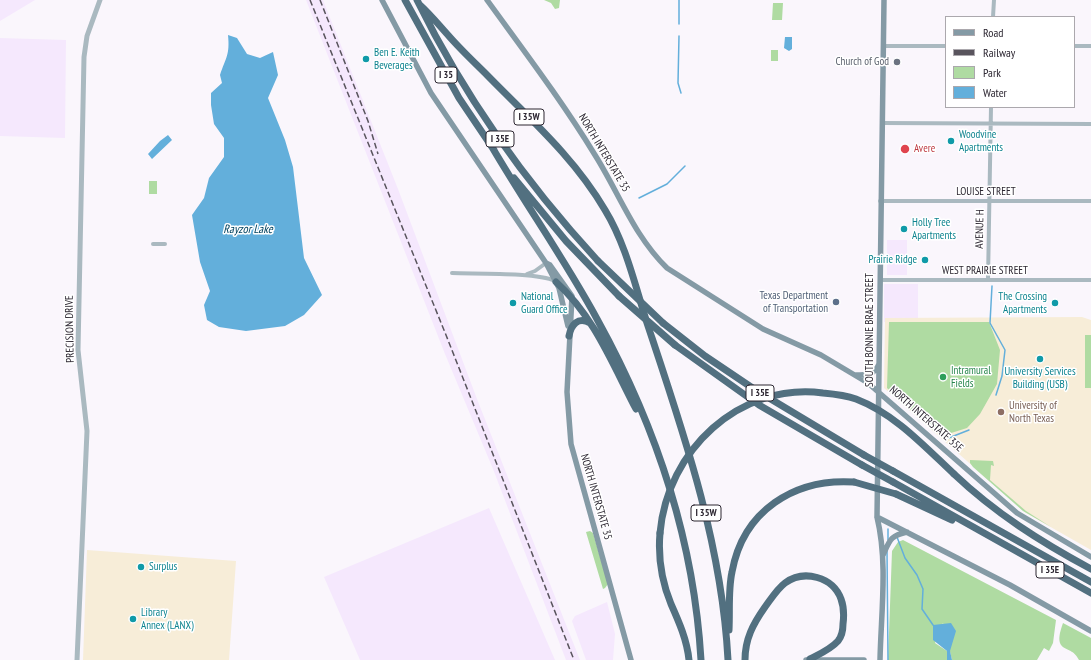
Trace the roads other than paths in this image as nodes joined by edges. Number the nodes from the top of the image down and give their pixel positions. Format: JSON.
{"nodes":[{"id":1,"x":100,"y":0,"type":"edge"},
{"id":2,"x":382,"y":0,"type":"edge"},
{"id":3,"x":405,"y":0,"type":"edge"},
{"id":4,"x":487,"y":0,"type":"edge"},
{"id":5,"x":884,"y":0,"type":"edge"},
{"id":6,"x":994,"y":0,"type":"edge"},
{"id":7,"x":418,"y":2,"type":"edge"},
{"id":8,"x":993,"y":16,"type":"edge"},
{"id":9,"x":883,"y":46,"type":"junction"},
{"id":10,"x":945,"y":46,"type":"edge"},
{"id":11,"x":1075,"y":46,"type":"edge"},
{"id":12,"x":1091,"y":46,"type":"edge"},
{"id":13,"x":991,"y":108,"type":"edge"},
{"id":14,"x":882,"y":123,"type":"junction"},
{"id":15,"x":991,"y":124,"type":"junction"},
{"id":16,"x":1091,"y":124,"type":"edge"},
{"id":17,"x":492,"y":147,"type":"junction"},
{"id":18,"x":1091,"y":200,"type":"edge"},
{"id":19,"x":880,"y":201,"type":"junction"},
{"id":20,"x":990,"y":201,"type":"junction"},
{"id":21,"x":154,"y":244,"type":"dead end"},
{"id":22,"x":165,"y":244,"type":"dead end"},
{"id":23,"x":546,"y":264,"type":"junction"},
{"id":24,"x":452,"y":273,"type":"dead end"},
{"id":25,"x":520,"y":276,"type":"junction"},
{"id":26,"x":880,"y":280,"type":"junction"},
{"id":27,"x":988,"y":280,"type":"junction"},
{"id":28,"x":1091,"y":280,"type":"edge"},
{"id":29,"x":556,"y":282,"type":"junction"},
{"id":30,"x":572,"y":298,"type":"junction"},
{"id":31,"x":717,"y":300,"type":"joint"},
{"id":32,"x":590,"y":323,"type":"junction"},
{"id":33,"x":569,"y":336,"type":"junction"},
{"id":34,"x":880,"y":362,"type":"junction"},
{"id":35,"x":854,"y":375,"type":"junction"},
{"id":36,"x":879,"y":391,"type":"junction"},
{"id":37,"x":654,"y":443,"type":"junction"},
{"id":38,"x":877,"y":517,"type":"junction"},
{"id":39,"x":1002,"y":529,"type":"dead end"},
{"id":40,"x":907,"y":532,"type":"junction"},
{"id":41,"x":1017,"y":540,"type":"junction"},
{"id":42,"x":1011,"y":548,"type":"junction"},
{"id":43,"x":882,"y":557,"type":"junction"},
{"id":44,"x":1091,"y":557,"type":"edge"},
{"id":45,"x":1091,"y":569,"type":"edge"},
{"id":46,"x":1091,"y":582,"type":"edge"},
{"id":47,"x":1091,"y":593,"type":"edge"},
{"id":48,"x":1091,"y":631,"type":"edge"},
{"id":49,"x":78,"y":660,"type":"edge"},
{"id":50,"x":631,"y":660,"type":"edge"},
{"id":51,"x":689,"y":660,"type":"edge"},
{"id":52,"x":701,"y":660,"type":"edge"},
{"id":53,"x":728,"y":660,"type":"edge"},
{"id":54,"x":745,"y":660,"type":"edge"},
{"id":55,"x":806,"y":660,"type":"edge"},
{"id":56,"x":810,"y":660,"type":"edge"},
{"id":57,"x":864,"y":660,"type":"edge"},
{"id":58,"x":880,"y":660,"type":"edge"}],
"edges":[{"from":1,"to":49,"type":"street","name":"PRECISION DRIVE"},
{"from":2,"to":23,"type":"main road","name":"NORTH INTERSTATE 35"},
{"from":3,"to":17,"type":"highway","number":"I 35"},
{"from":4,"to":31,"type":"main road","name":"NORTH INTERSTATE 35"},
{"from":5,"to":9,"type":"main road","name":"SOUTH BONNIE BRAE STREET"},
{"from":6,"to":8,"type":"street"},
{"from":7,"to":41,"type":"highway","number":"I 35E","bridge":true},
{"from":7,"to":53,"type":"highway","number":"I 35W"},
{"from":9,"to":10,"type":"street"},
{"from":9,"to":14,"type":"main road","name":"SOUTH BONNIE BRAE STREET"},
{"from":11,"to":12,"type":"street"},
{"from":13,"to":15,"type":"street","name":"AVENUE H"},
{"from":14,"to":15,"type":"street"},
{"from":14,"to":19,"type":"main road","name":"SOUTH BONNIE BRAE STREET"},
{"from":15,"to":16,"type":"street"},
{"from":15,"to":20,"type":"street","name":"AVENUE H"},
{"from":17,"to":37,"type":"highway","number":"I 35W"},
{"from":17,"to":42,"type":"highway","number":"I 35E","bridge":true},
{"from":18,"to":20,"type":"street","name":"LOUISE STREET"},
{"from":19,"to":20,"type":"street","name":"LOUISE STREET"},
{"from":19,"to":26,"type":"main road","name":"SOUTH BONNIE BRAE STREET"},
{"from":20,"to":27,"type":"street","name":"AVENUE H"},
{"from":21,"to":22,"type":"street"},
{"from":23,"to":25,"type":"street"},
{"from":23,"to":29,"type":"main road","name":"NORTH INTERSTATE 35"},
{"from":23,"to":30,"type":"main road","name":"NORTH INTERSTATE 35"},
{"from":24,"to":25,"type":"street"},
{"from":25,"to":29,"type":"street"},
{"from":26,"to":27,"type":"street","name":"WEST PRAIRIE STREET"},
{"from":26,"to":34,"type":"main road","name":"SOUTH BONNIE BRAE STREET"},
{"from":27,"to":28,"type":"street","name":"WEST PRAIRIE STREET"},
{"from":29,"to":30,"type":"highway"},
{"from":29,"to":33,"type":"main road","name":"NORTH INTERSTATE 35"},
{"from":30,"to":32,"type":"highway"},
{"from":30,"to":33,"type":"main road","name":"NORTH INTERSTATE 35"},
{"from":31,"to":35,"type":"main road","name":"NORTH INTERSTATE 35E"},
{"from":32,"to":33,"type":"highway"},
{"from":32,"to":37,"type":"highway"},
{"from":33,"to":50,"type":"main road","name":"NORTH INTERSTATE 35"},
{"from":34,"to":35,"type":"main road"},
{"from":34,"to":36,"type":"main road","name":"SOUTH BONNIE BRAE STREET"},
{"from":35,"to":36,"type":"main road","name":"NORTH INTERSTATE 35E"},
{"from":36,"to":38,"type":"main road","name":"SOUTH BONNIE BRAE STREET"},
{"from":36,"to":44,"type":"main road","name":"NORTH INTERSTATE 35E"},
{"from":37,"to":52,"type":"highway","number":"I 35W"},
{"from":38,"to":40,"type":"main road"},
{"from":38,"to":43,"type":"main road","name":"SOUTH BONNIE BRAE STREET"},
{"from":39,"to":41,"type":"highway"},
{"from":40,"to":43,"type":"main road"},
{"from":40,"to":48,"type":"main road"},
{"from":41,"to":46,"type":"highway","number":"I 35E"},
{"from":42,"to":47,"type":"highway","number":"I 35E"},
{"from":42,"to":53,"type":"highway","bridge":true},
{"from":43,"to":58,"type":"main road","name":"SOUTH BONNIE BRAE STREET"},
{"from":45,"to":51,"type":"highway","bridge":true},
{"from":54,"to":56,"type":"highway"},
{"from":55,"to":56,"type":"main road"},
{"from":56,"to":57,"type":"main road"}]}
